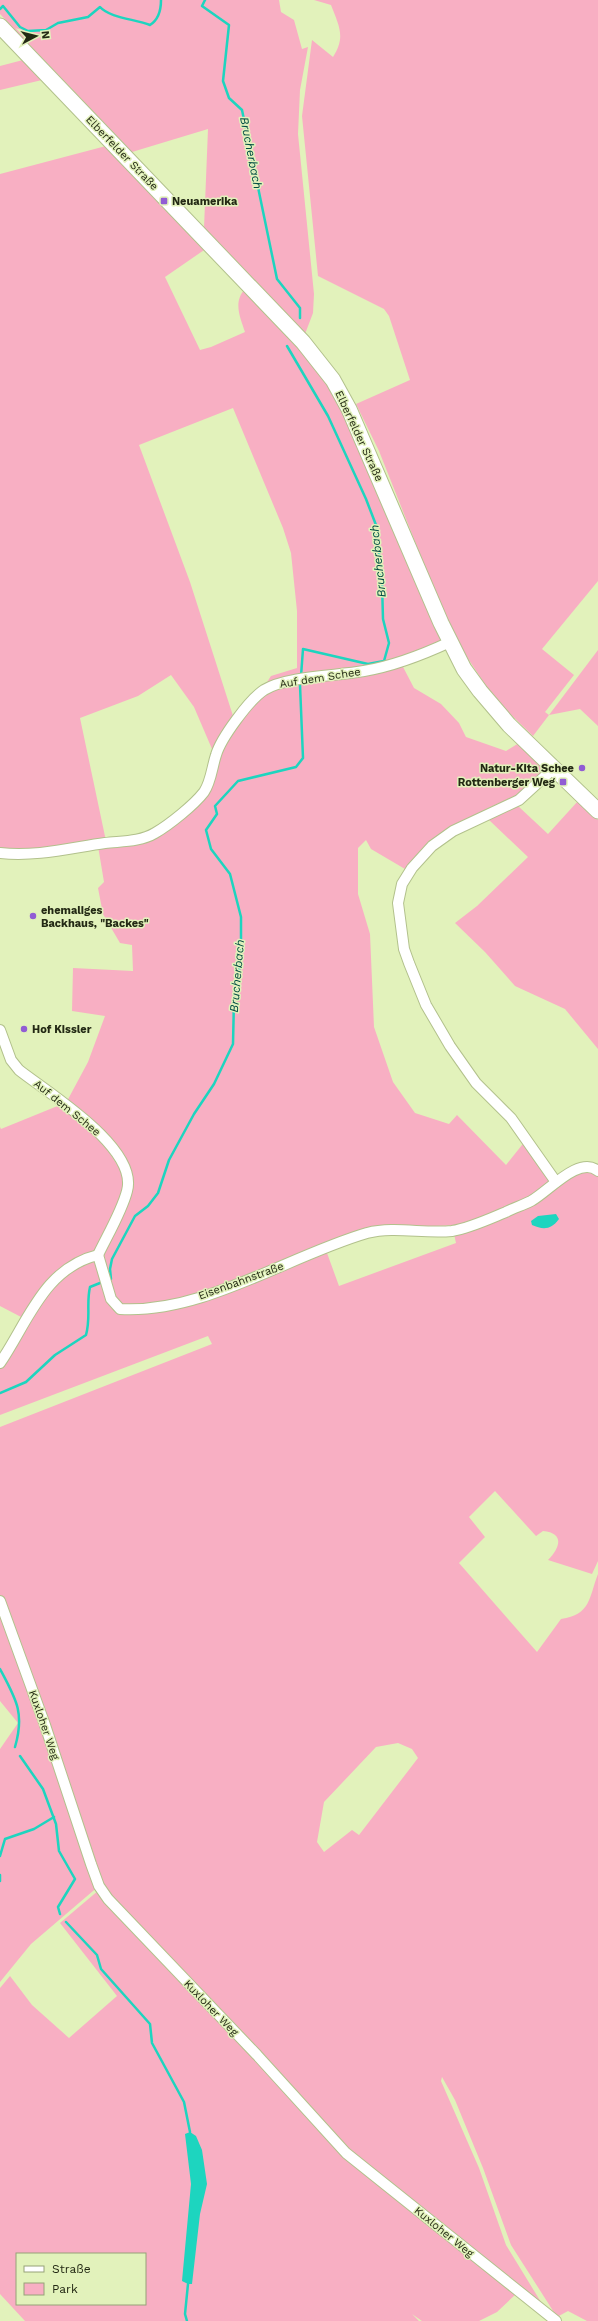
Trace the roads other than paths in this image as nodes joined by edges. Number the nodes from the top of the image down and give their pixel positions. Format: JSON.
{"nodes":[{"id":1,"x":0,"y":26,"type":"edge"},
{"id":2,"x":450,"y":642,"type":"junction"},
{"id":3,"x":554,"y":768,"type":"junction"},
{"id":4,"x":598,"y":811,"type":"edge"},
{"id":5,"x":0,"y":853,"type":"edge"},
{"id":6,"x":0,"y":1030,"type":"edge"},
{"id":7,"x":598,"y":1171,"type":"edge"},
{"id":8,"x":556,"y":1182,"type":"junction"},
{"id":9,"x":98,"y":1255,"type":"junction"},
{"id":10,"x":0,"y":1363,"type":"edge"},
{"id":11,"x":0,"y":1601,"type":"edge"},
{"id":12,"x":556,"y":2321,"type":"edge"}],
"edges":[{"from":1,"to":2,"type":"main road","name":"Elberfelder Straße"},
{"from":2,"to":3,"type":"main road","name":"Elberfelder Straße"},
{"from":2,"to":5,"type":"street","name":"Auf dem Schee"},
{"from":3,"to":4,"type":"main road","name":"Elberfelder Straße"},
{"from":3,"to":8,"type":"street"},
{"from":6,"to":9,"type":"street","name":"Auf dem Schee"},
{"from":7,"to":8,"type":"street"},
{"from":8,"to":9,"type":"street","name":"Eisenbahnstraße"},
{"from":9,"to":10,"type":"street"},
{"from":11,"to":12,"type":"street","name":"Kuxloher Weg"}]}
